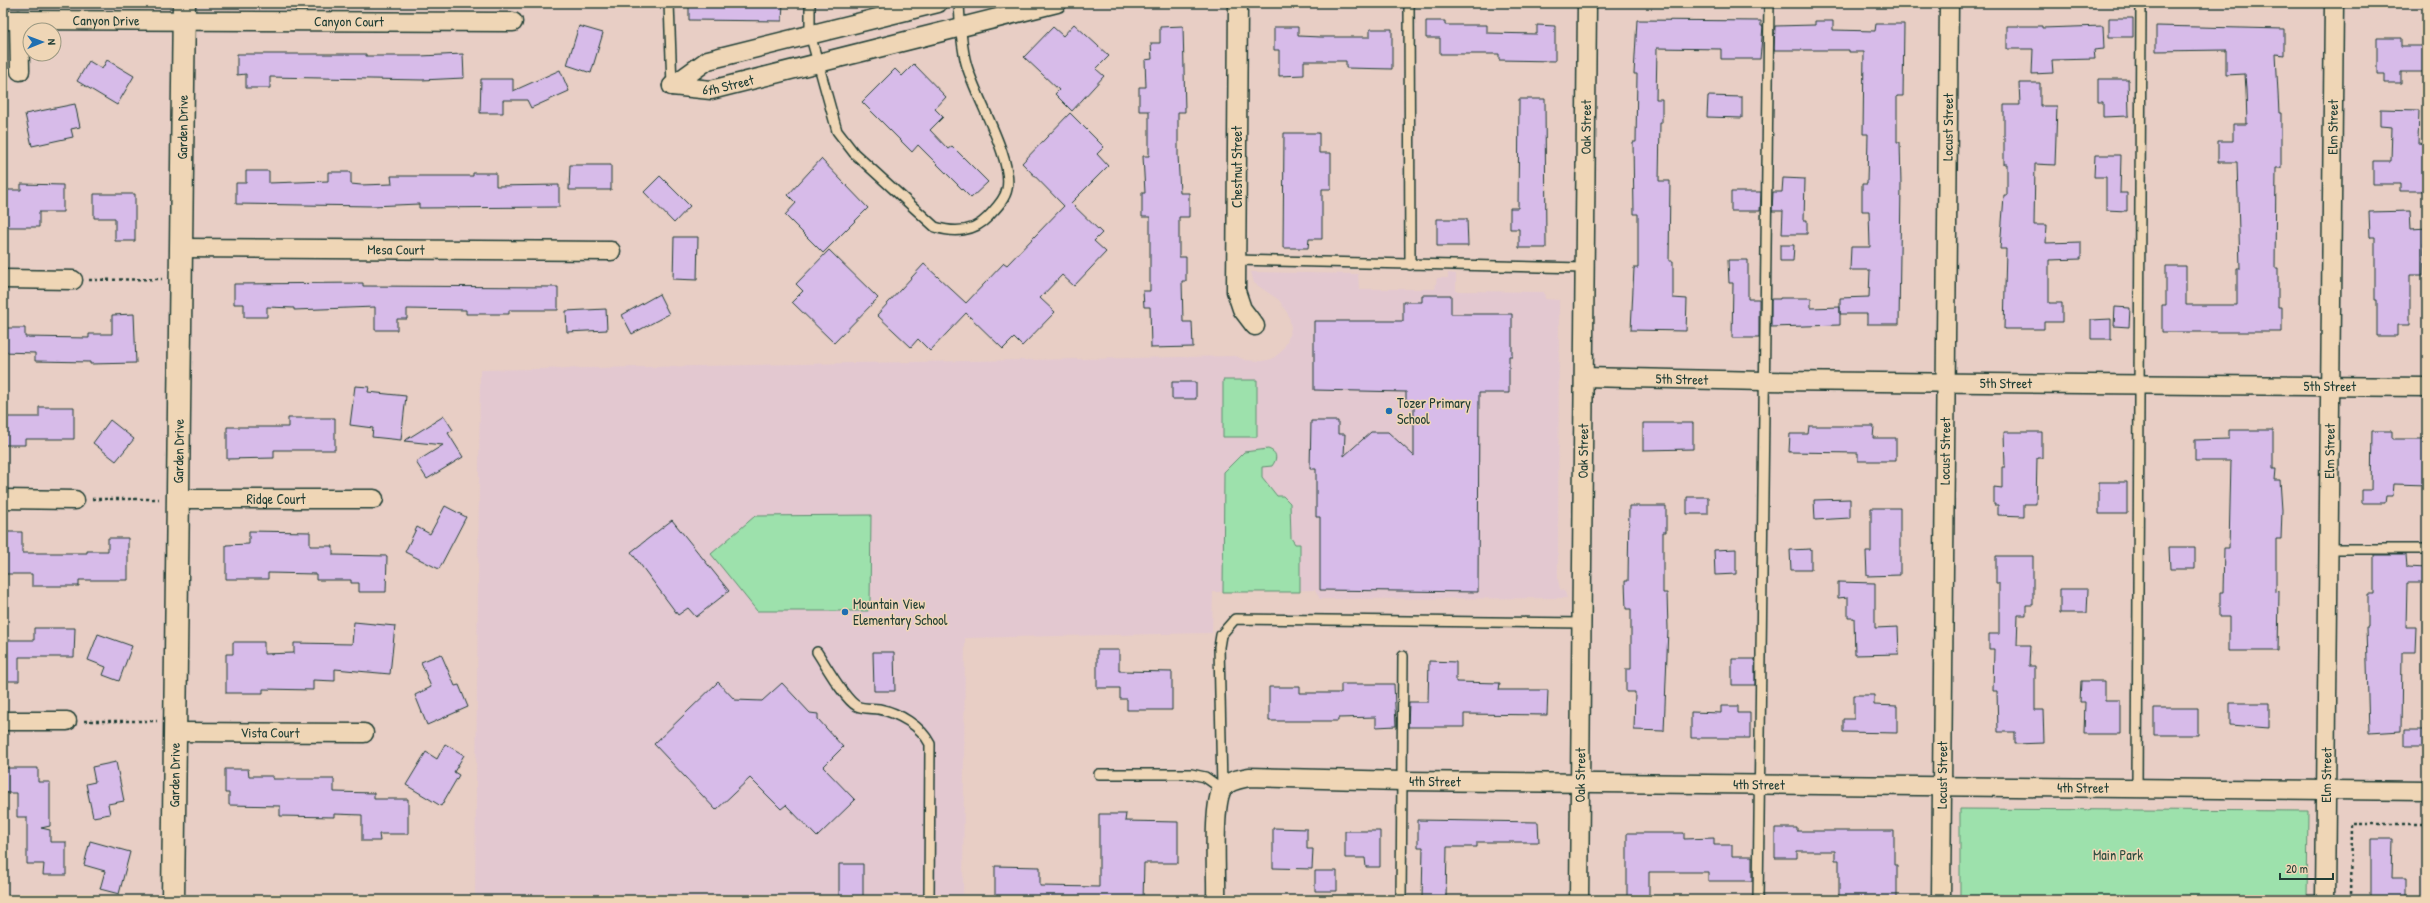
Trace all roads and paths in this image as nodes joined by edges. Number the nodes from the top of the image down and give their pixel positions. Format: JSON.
{"nodes":[{"id":1,"x":669,"y":3,"type":"edge"},
{"id":2,"x":810,"y":3,"type":"edge"},
{"id":3,"x":938,"y":3,"type":"edge"},
{"id":4,"x":959,"y":3,"type":"edge"},
{"id":5,"x":1057,"y":3,"type":"edge"},
{"id":6,"x":1238,"y":3,"type":"edge"},
{"id":7,"x":1409,"y":3,"type":"edge"},
{"id":8,"x":1587,"y":3,"type":"edge"},
{"id":9,"x":1769,"y":3,"type":"edge"},
{"id":10,"x":1950,"y":3,"type":"edge"},
{"id":11,"x":2142,"y":3,"type":"edge"},
{"id":12,"x":2334,"y":3,"type":"edge"},
{"id":13,"x":184,"y":12,"type":"edge"},
{"id":14,"x":11,"y":20,"type":"edge"},
{"id":15,"x":513,"y":22,"type":"dead end"},
{"id":16,"x":961,"y":27,"type":"junction"},
{"id":17,"x":810,"y":34,"type":"junction"},
{"id":18,"x":818,"y":63,"type":"junction"},
{"id":19,"x":20,"y":71,"type":"dead end"},
{"id":20,"x":672,"y":86,"type":"junction"},
{"id":21,"x":181,"y":248,"type":"junction"},
{"id":22,"x":611,"y":251,"type":"dead end"},
{"id":23,"x":1236,"y":260,"type":"junction"},
{"id":24,"x":1410,"y":264,"type":"junction"},
{"id":25,"x":1583,"y":268,"type":"junction"},
{"id":26,"x":3,"y":279,"type":"edge"},
{"id":27,"x":180,"y":279,"type":"junction"},
{"id":28,"x":73,"y":280,"type":"joint"},
{"id":29,"x":1255,"y":326,"type":"dead end"},
{"id":30,"x":1584,"y":377,"type":"junction"},
{"id":31,"x":1764,"y":381,"type":"junction"},
{"id":32,"x":1945,"y":383,"type":"junction"},
{"id":33,"x":2139,"y":385,"type":"junction"},
{"id":34,"x":2331,"y":387,"type":"junction"},
{"id":35,"x":2427,"y":388,"type":"edge"},
{"id":36,"x":178,"y":498,"type":"junction"},
{"id":37,"x":3,"y":499,"type":"edge"},
{"id":38,"x":374,"y":499,"type":"dead end"},
{"id":39,"x":75,"y":500,"type":"joint"},
{"id":40,"x":2329,"y":549,"type":"junction"},
{"id":41,"x":2427,"y":550,"type":"edge"},
{"id":42,"x":1583,"y":623,"type":"junction"},
{"id":43,"x":817,"y":652,"type":"dead end"},
{"id":44,"x":1403,"y":656,"type":"dead end"},
{"id":45,"x":3,"y":720,"type":"edge"},
{"id":46,"x":68,"y":721,"type":"joint"},
{"id":47,"x":175,"y":726,"type":"junction"},
{"id":48,"x":364,"y":733,"type":"dead end"},
{"id":49,"x":1099,"y":774,"type":"dead end"},
{"id":50,"x":1402,"y":781,"type":"junction"},
{"id":51,"x":1580,"y":783,"type":"junction"},
{"id":52,"x":1759,"y":785,"type":"junction"},
{"id":53,"x":1942,"y":786,"type":"junction"},
{"id":54,"x":2137,"y":788,"type":"junction"},
{"id":55,"x":1222,"y":789,"type":"junction"},
{"id":56,"x":2326,"y":790,"type":"junction"},
{"id":57,"x":2427,"y":791,"type":"edge"},
{"id":58,"x":2427,"y":824,"type":"edge"},
{"id":59,"x":173,"y":900,"type":"edge"},
{"id":60,"x":929,"y":900,"type":"edge"},
{"id":61,"x":1216,"y":900,"type":"edge"},
{"id":62,"x":1401,"y":900,"type":"edge"},
{"id":63,"x":1579,"y":900,"type":"edge"},
{"id":64,"x":1758,"y":900,"type":"edge"},
{"id":65,"x":1941,"y":900,"type":"edge"},
{"id":66,"x":2325,"y":900,"type":"edge"},
{"id":67,"x":2351,"y":900,"type":"edge"}],
"edges":[{"from":1,"to":20,"type":"lane"},
{"from":2,"to":17,"type":"lane"},
{"from":3,"to":17,"type":"street","name":"6th Street"},
{"from":4,"to":16,"type":"lane"},
{"from":5,"to":16,"type":"street","name":"6th Street"},
{"from":6,"to":23,"type":"street","name":"Chestnut Street"},
{"from":7,"to":24,"type":"lane"},
{"from":8,"to":25,"type":"street","name":"Oak Street"},
{"from":9,"to":31,"type":"lane"},
{"from":10,"to":32,"type":"street","name":"Locust Street"},
{"from":11,"to":33,"type":"lane"},
{"from":12,"to":34,"type":"street","name":"Elm Street"},
{"from":13,"to":14,"type":"street","name":"Canyon Drive"},
{"from":13,"to":15,"type":"street","name":"Canyon Court"},
{"from":13,"to":21,"type":"street","name":"Garden Drive"},
{"from":14,"to":19,"type":"street"},
{"from":16,"to":18,"type":"street","name":"6th Street"},
{"from":16,"to":18,"type":"lane"},
{"from":17,"to":18,"type":"lane"},
{"from":17,"to":20,"type":"street","name":"6th Street"},
{"from":18,"to":20,"type":"street","name":"6th Street"},
{"from":21,"to":22,"type":"street","name":"Mesa Court"},
{"from":21,"to":27,"type":"street","name":"Garden Drive"},
{"from":23,"to":24,"type":"lane"},
{"from":23,"to":29,"type":"street","name":"Chestnut Street"},
{"from":24,"to":25,"type":"lane"},
{"from":25,"to":30,"type":"street","name":"Oak Street"},
{"from":26,"to":28,"type":"street"},
{"from":27,"to":28,"type":"path"},
{"from":27,"to":36,"type":"street","name":"Garden Drive"},
{"from":30,"to":31,"type":"street","name":"5th Street"},
{"from":30,"to":42,"type":"street","name":"Oak Street"},
{"from":31,"to":32,"type":"street","name":"5th Street"},
{"from":31,"to":52,"type":"lane"},
{"from":32,"to":33,"type":"street","name":"5th Street"},
{"from":32,"to":53,"type":"street","name":"Locust Street"},
{"from":33,"to":34,"type":"street","name":"5th Street"},
{"from":33,"to":54,"type":"lane"},
{"from":34,"to":35,"type":"street","name":"5th Street"},
{"from":34,"to":40,"type":"street","name":"Elm Street"},
{"from":36,"to":38,"type":"street","name":"Ridge Court"},
{"from":36,"to":39,"type":"path"},
{"from":36,"to":47,"type":"street","name":"Garden Drive"},
{"from":37,"to":39,"type":"street"},
{"from":40,"to":41,"type":"lane"},
{"from":40,"to":56,"type":"street","name":"Elm Street"},
{"from":42,"to":51,"type":"street","name":"Oak Street"},
{"from":42,"to":55,"type":"lane"},
{"from":43,"to":60,"type":"lane"},
{"from":44,"to":50,"type":"lane"},
{"from":45,"to":46,"type":"street"},
{"from":46,"to":47,"type":"path"},
{"from":47,"to":48,"type":"street","name":"Vista Court"},
{"from":47,"to":59,"type":"street","name":"Garden Drive"},
{"from":49,"to":55,"type":"lane"},
{"from":50,"to":51,"type":"street","name":"4th Street"},
{"from":50,"to":55,"type":"street","name":"4th Street"},
{"from":50,"to":62,"type":"lane"},
{"from":51,"to":52,"type":"street","name":"4th Street"},
{"from":51,"to":63,"type":"street","name":"Oak Street"},
{"from":52,"to":53,"type":"street","name":"4th Street"},
{"from":52,"to":64,"type":"lane"},
{"from":53,"to":54,"type":"street","name":"4th Street"},
{"from":53,"to":65,"type":"street","name":"Locust Street"},
{"from":54,"to":56,"type":"street","name":"4th Street"},
{"from":55,"to":61,"type":"street"},
{"from":56,"to":57,"type":"street","name":"4th Street"},
{"from":56,"to":66,"type":"street","name":"Elm Street"},
{"from":58,"to":67,"type":"path"}]}
